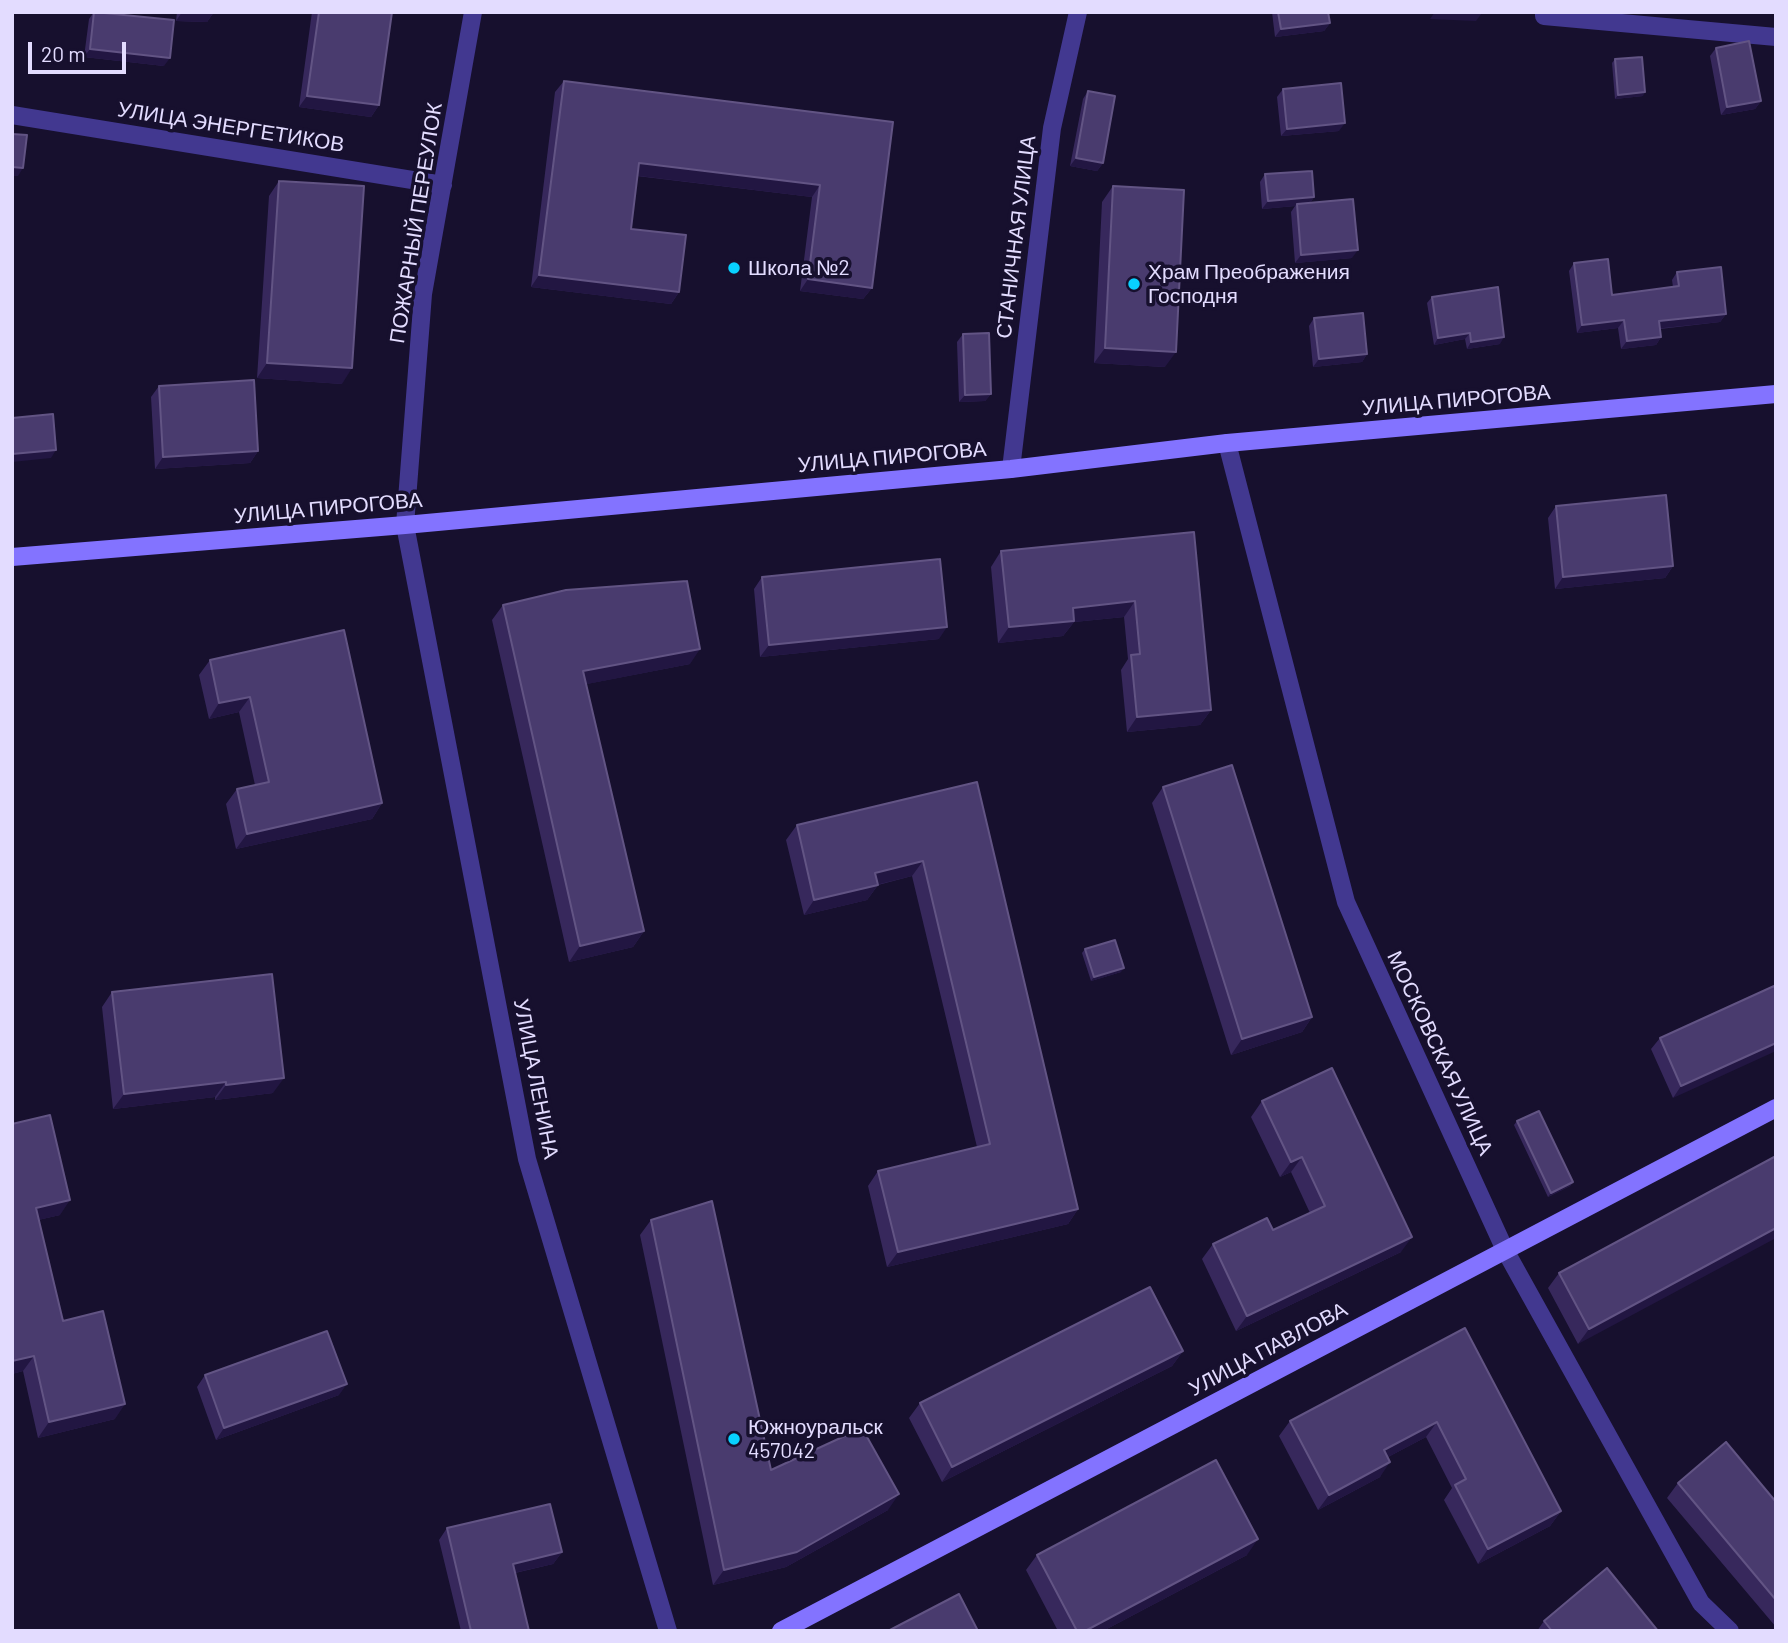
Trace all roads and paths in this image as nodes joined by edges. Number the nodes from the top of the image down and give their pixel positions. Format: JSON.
{"nodes":[{"id":1,"x":473,"y":12,"type":"edge"},
{"id":2,"x":1078,"y":12,"type":"edge"},
{"id":3,"x":1544,"y":12,"type":"edge"},
{"id":4,"x":1776,"y":37,"type":"edge"},
{"id":5,"x":12,"y":116,"type":"edge"},
{"id":6,"x":443,"y":185,"type":"junction"},
{"id":7,"x":1776,"y":394,"type":"edge"},
{"id":8,"x":1227,"y":443,"type":"junction"},
{"id":9,"x":1011,"y":469,"type":"junction"},
{"id":10,"x":405,"y":525,"type":"junction"},
{"id":11,"x":12,"y":557,"type":"edge"},
{"id":12,"x":1776,"y":1108,"type":"edge"},
{"id":13,"x":1505,"y":1250,"type":"junction"},
{"id":14,"x":668,"y":1631,"type":"edge"},
{"id":15,"x":781,"y":1631,"type":"edge"},
{"id":16,"x":1730,"y":1631,"type":"edge"}],
"edges":[{"from":1,"to":6,"type":"street","name":"ПОЖАРНЫЙ ПЕРЕУЛОК"},
{"from":2,"to":9,"type":"street","name":"СТАНИЧНАЯ УЛИЦА"},
{"from":3,"to":4,"type":"street"},
{"from":5,"to":6,"type":"street","name":"УЛИЦА ЭНЕРГЕТИКОВ"},
{"from":6,"to":10,"type":"street","name":"ПОЖАРНЫЙ ПЕРЕУЛОК"},
{"from":7,"to":8,"type":"street","name":"УЛИЦА ПИРОГОВА"},
{"from":8,"to":9,"type":"street","name":"УЛИЦА ПИРОГОВА"},
{"from":8,"to":13,"type":"street","name":"МОСКОВСКАЯ УЛИЦА"},
{"from":9,"to":10,"type":"street","name":"УЛИЦА ПИРОГОВА"},
{"from":10,"to":11,"type":"street","name":"УЛИЦА ПИРОГОВА"},
{"from":10,"to":14,"type":"street","name":"УЛИЦА ЛЕНИНА"},
{"from":12,"to":13,"type":"street","name":"УЛИЦА ПАВЛОВА"},
{"from":13,"to":15,"type":"street","name":"УЛИЦА ПАВЛОВА"},
{"from":13,"to":16,"type":"street","name":"МОСКОВСКАЯ УЛИЦА"}]}
